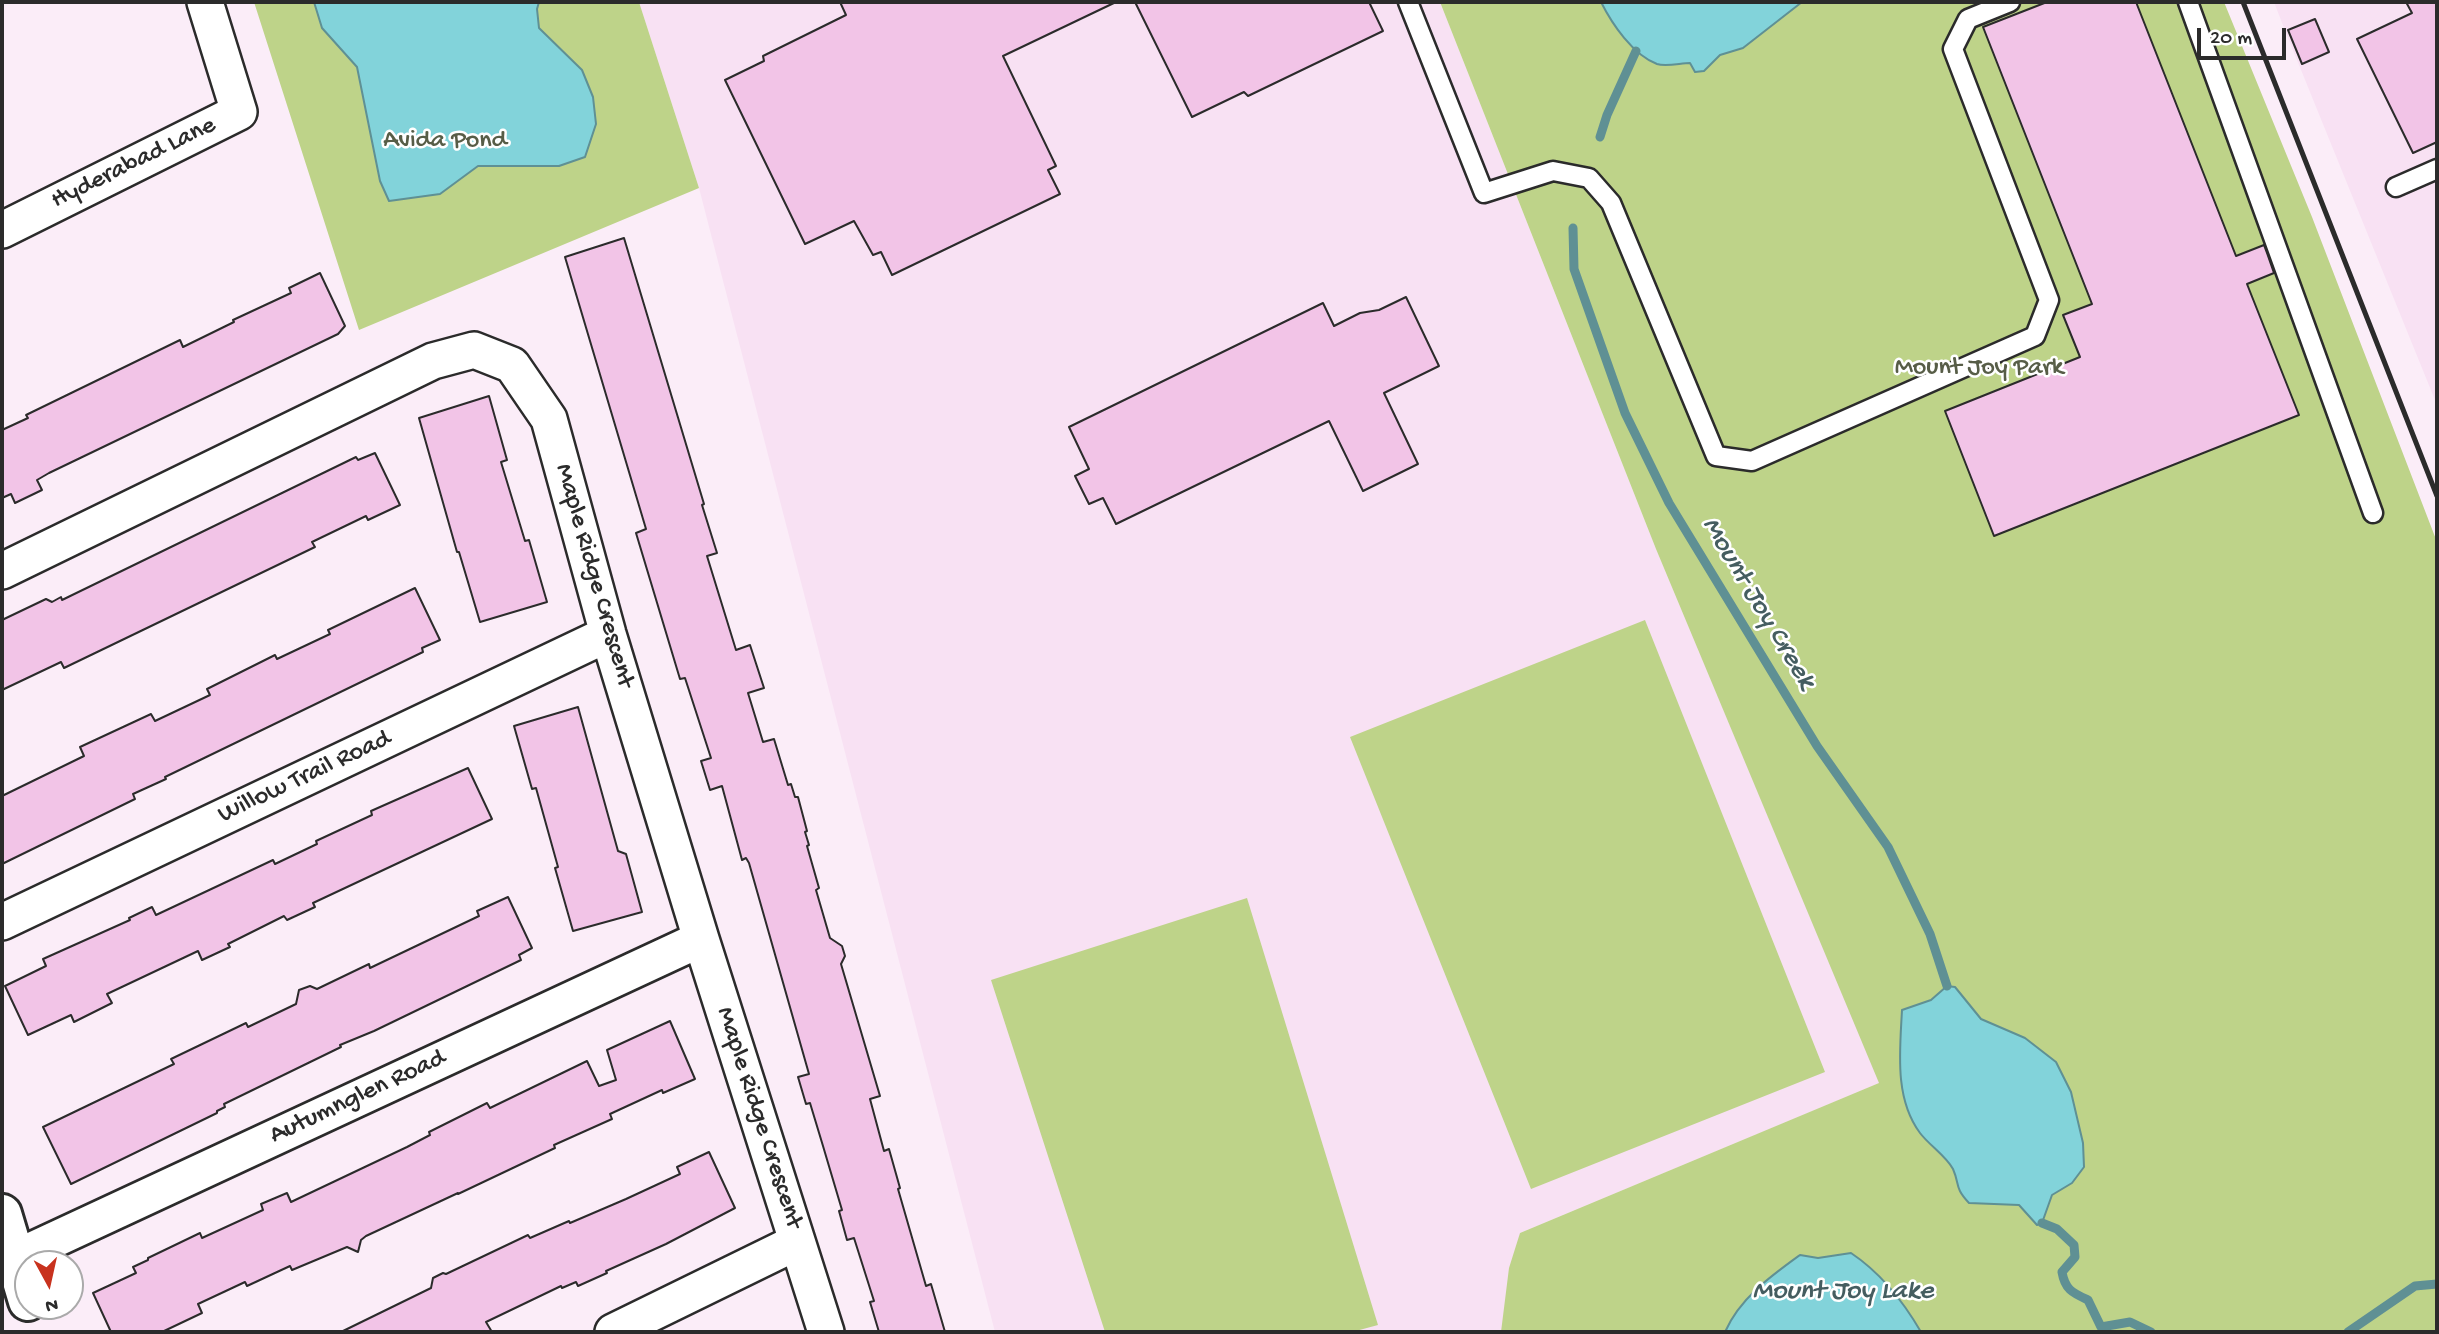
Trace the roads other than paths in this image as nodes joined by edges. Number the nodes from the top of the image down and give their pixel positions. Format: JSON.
{"nodes":[{"id":1,"x":205,"y":2,"type":"edge"},
{"id":2,"x":1408,"y":2,"type":"edge"},
{"id":3,"x":2010,"y":2,"type":"edge"},
{"id":4,"x":2188,"y":2,"type":"edge"},
{"id":5,"x":2437,"y":169,"type":"edge"},
{"id":6,"x":2396,"y":187,"type":"dead end"},
{"id":7,"x":2,"y":230,"type":"edge"},
{"id":8,"x":2373,"y":513,"type":"dead end"},
{"id":9,"x":2,"y":571,"type":"edge"},
{"id":10,"x":608,"y":634,"type":"junction"},
{"id":11,"x":2,"y":922,"type":"edge"},
{"id":12,"x":701,"y":939,"type":"junction"},
{"id":13,"x":2,"y":1214,"type":"edge"},
{"id":14,"x":797,"y":1242,"type":"junction"},
{"id":15,"x":32,"y":1250,"type":"edge"},
{"id":16,"x":14,"y":1255,"type":"edge"},
{"id":17,"x":613,"y":1332,"type":"edge"},
{"id":18,"x":825,"y":1332,"type":"edge"}],
"edges":[{"from":1,"to":7,"type":"street","name":"Hyderabad Lane"},
{"from":2,"to":3,"type":"lane"},
{"from":4,"to":8,"type":"lane"},
{"from":5,"to":6,"type":"lane"},
{"from":9,"to":10,"type":"street","name":"Maple Ridge Crescent"},
{"from":10,"to":11,"type":"street","name":"Willow Trail Road"},
{"from":10,"to":12,"type":"street","name":"Maple Ridge Crescent"},
{"from":12,"to":14,"type":"street","name":"Maple Ridge Crescent"},
{"from":12,"to":15,"type":"street","name":"Autumnglen Road"},
{"from":13,"to":16,"type":"street"},
{"from":14,"to":17,"type":"street"},
{"from":14,"to":18,"type":"street","name":"Maple Ridge Crescent"}]}
